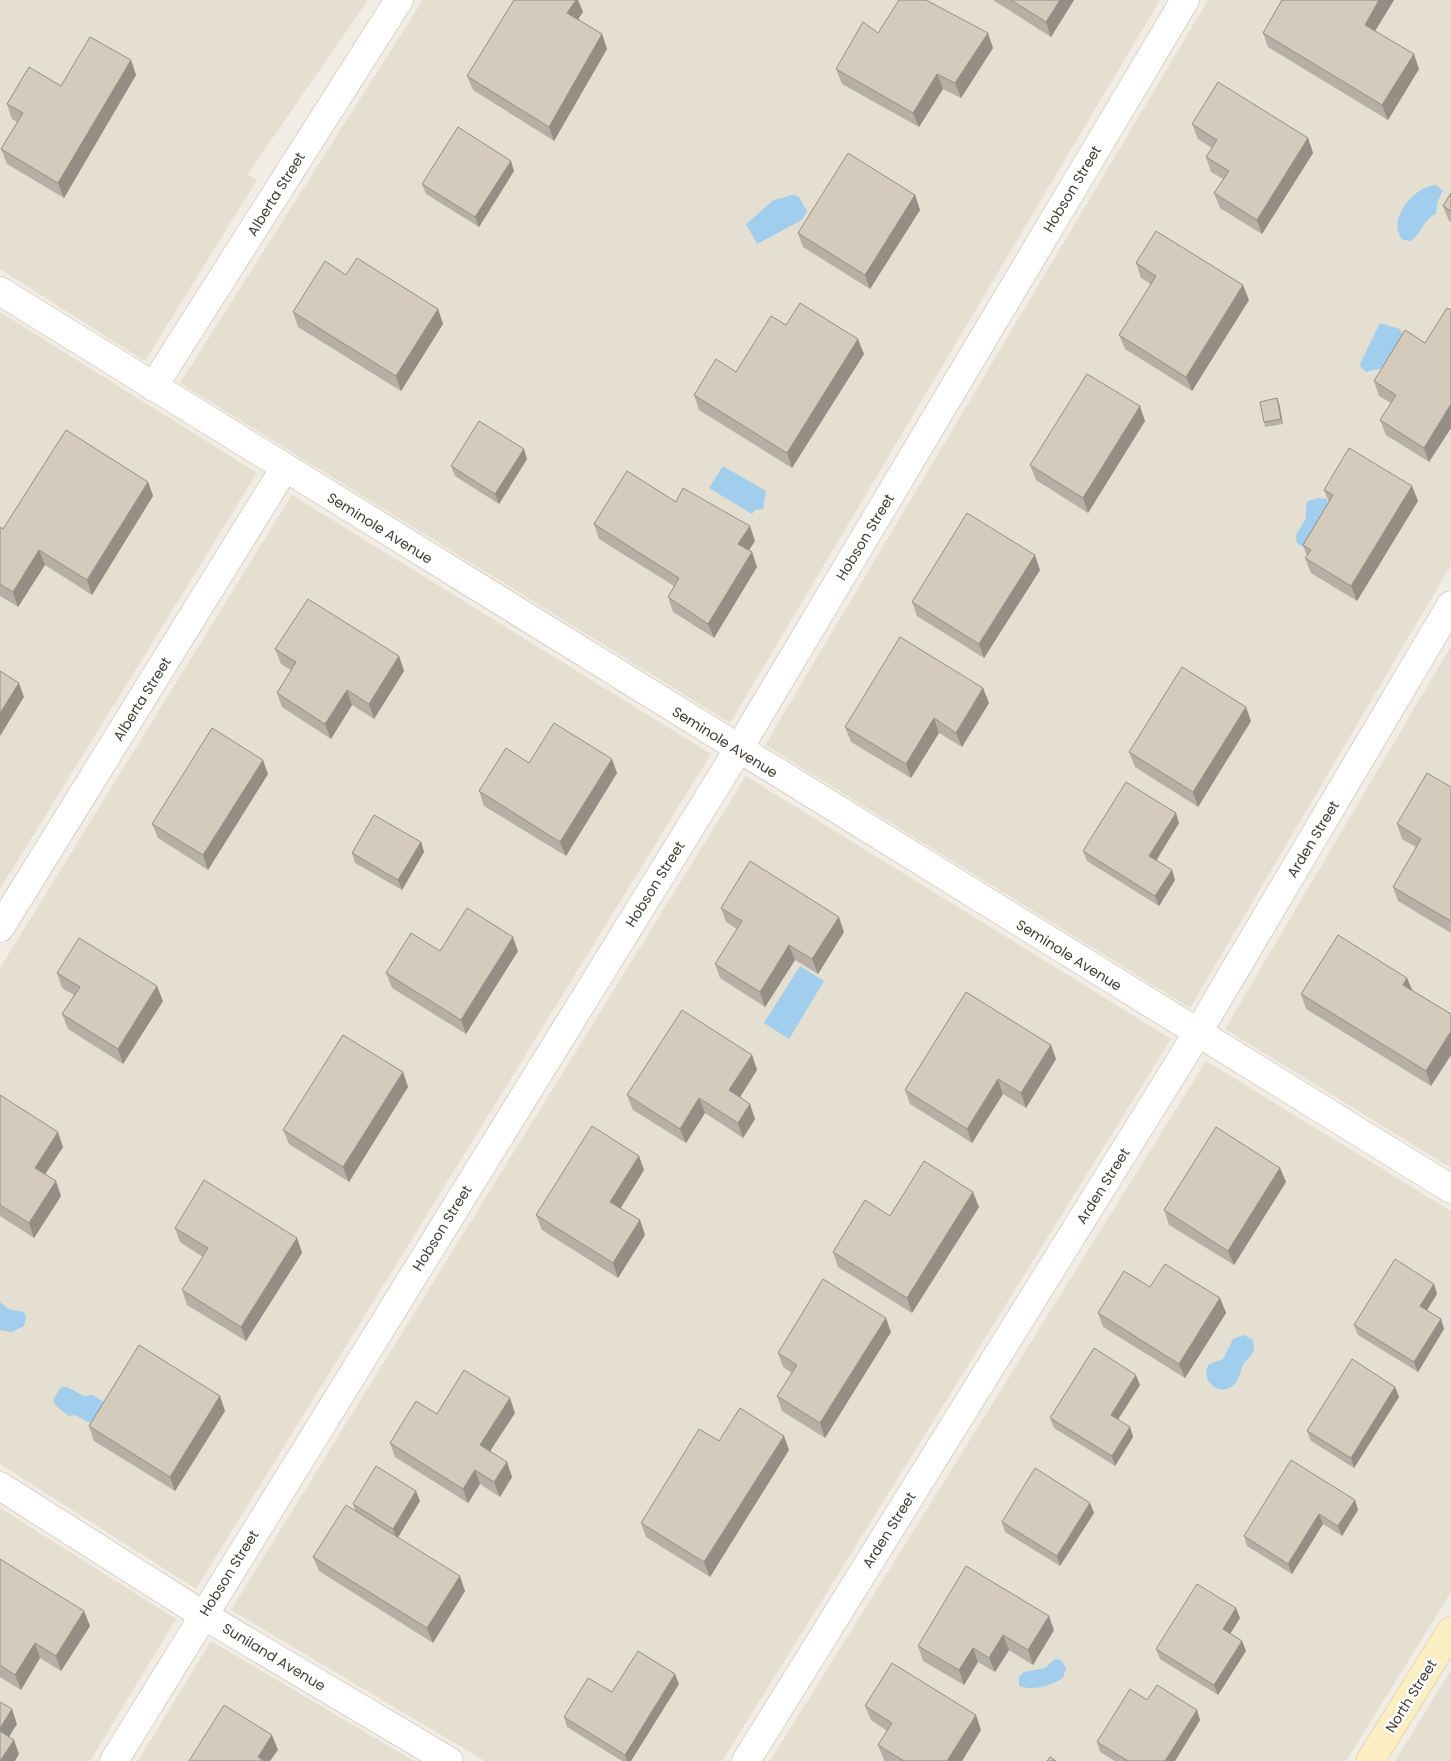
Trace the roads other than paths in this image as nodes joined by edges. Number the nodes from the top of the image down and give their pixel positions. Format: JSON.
{"nodes":[{"id":1,"x":399,"y":0,"type":"edge"},
{"id":2,"x":1185,"y":0,"type":"edge"},
{"id":3,"x":0,"y":291,"type":"edge"},
{"id":4,"x":153,"y":387,"type":"junction"},
{"id":5,"x":284,"y":469,"type":"junction"},
{"id":6,"x":1451,"y":605,"type":"edge"},
{"id":7,"x":738,"y":750,"type":"junction"},
{"id":8,"x":0,"y":928,"type":"edge"},
{"id":9,"x":1197,"y":1034,"type":"junction"},
{"id":10,"x":1451,"y":1189,"type":"edge"},
{"id":11,"x":0,"y":1486,"type":"edge"},
{"id":12,"x":203,"y":1615,"type":"junction"},
{"id":13,"x":1451,"y":1631,"type":"edge"},
{"id":14,"x":114,"y":1761,"type":"edge"},
{"id":15,"x":450,"y":1761,"type":"edge"},
{"id":16,"x":746,"y":1761,"type":"edge"},
{"id":17,"x":1370,"y":1761,"type":"edge"}],
"edges":[{"from":1,"to":4,"type":"street","name":"Alberta Street"},
{"from":2,"to":7,"type":"street","name":"Hobson Street"},
{"from":3,"to":4,"type":"street","name":"Seminole Avenue"},
{"from":4,"to":5,"type":"street","name":"Seminole Avenue"},
{"from":5,"to":7,"type":"street","name":"Seminole Avenue"},
{"from":5,"to":8,"type":"street","name":"Alberta Street"},
{"from":6,"to":9,"type":"street","name":"Arden Street"},
{"from":7,"to":9,"type":"street","name":"Seminole Avenue"},
{"from":7,"to":12,"type":"street","name":"Hobson Street"},
{"from":9,"to":10,"type":"street","name":"Seminole Avenue"},
{"from":9,"to":16,"type":"street","name":"Arden Street"},
{"from":11,"to":12,"type":"street","name":"Suniland Avenue"},
{"from":12,"to":14,"type":"street","name":"Hobson Street"},
{"from":12,"to":15,"type":"street","name":"Suniland Avenue"},
{"from":13,"to":17,"type":"street","name":"North Street"}]}
